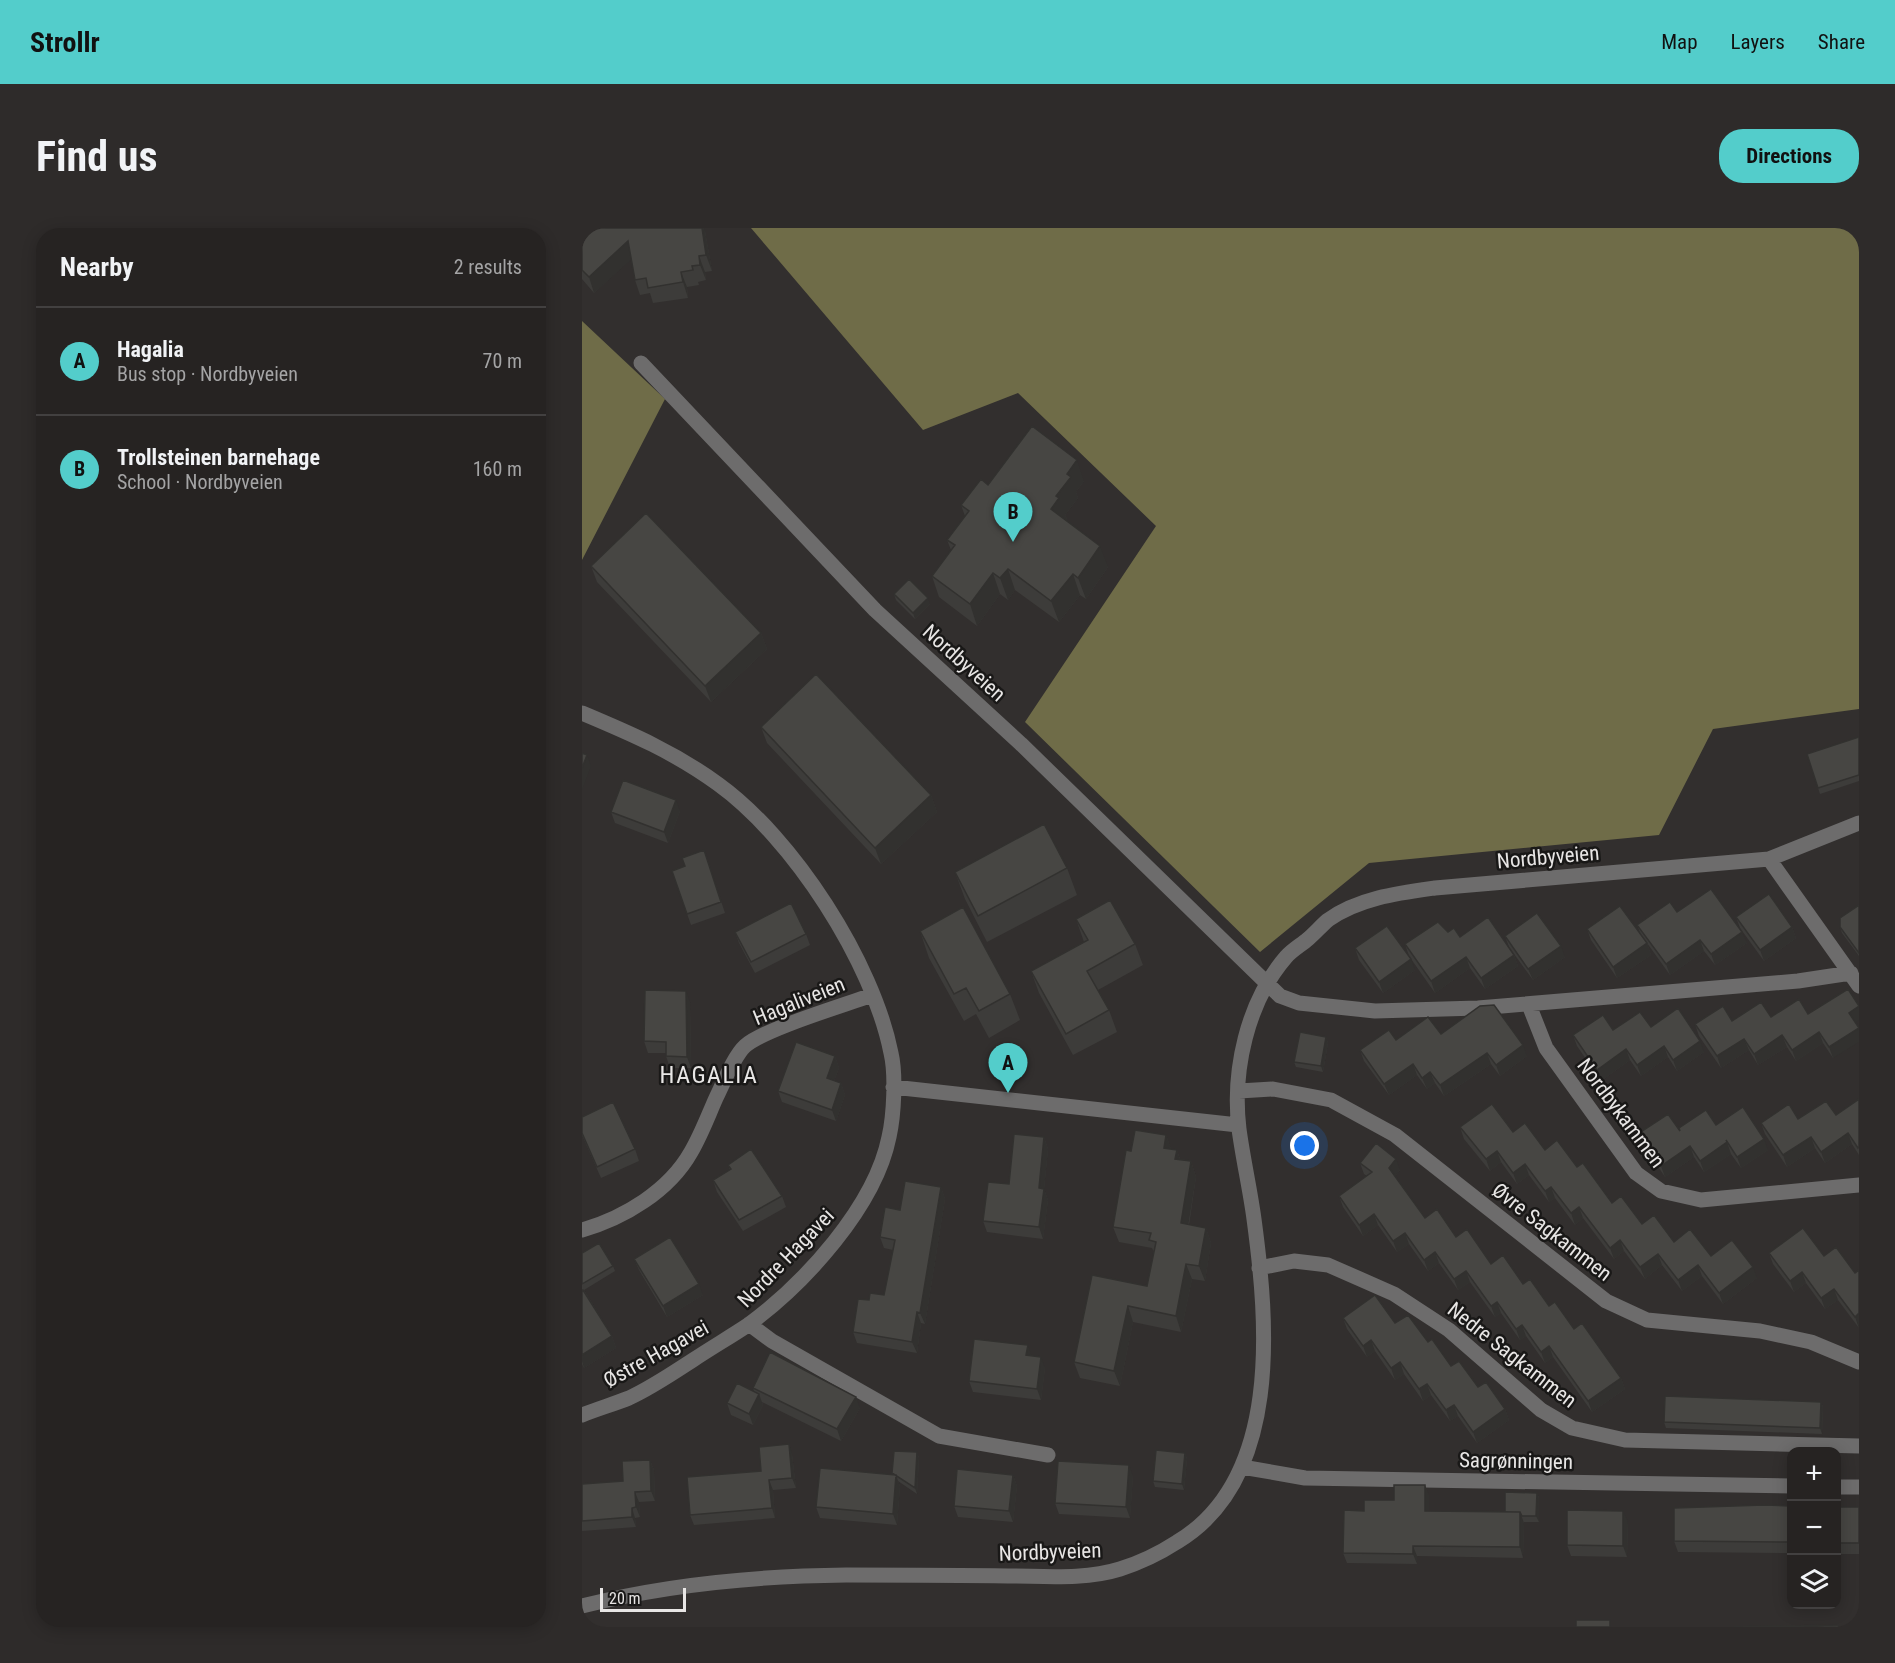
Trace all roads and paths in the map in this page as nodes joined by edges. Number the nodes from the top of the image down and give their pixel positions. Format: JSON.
{"nodes":[{"id":1,"x":641,"y":363,"type":"dead end"},
{"id":2,"x":582,"y":713,"type":"edge"},
{"id":3,"x":1859,"y":824,"type":"edge"},
{"id":4,"x":1769,"y":859,"type":"junction"},
{"id":5,"x":1855,"y":979,"type":"edge"},
{"id":6,"x":1268,"y":984,"type":"junction"},
{"id":7,"x":872,"y":995,"type":"junction"},
{"id":8,"x":1529,"y":1005,"type":"junction"},
{"id":9,"x":893,"y":1087,"type":"junction"},
{"id":10,"x":1239,"y":1091,"type":"junction"},
{"id":11,"x":1238,"y":1125,"type":"junction"},
{"id":12,"x":1859,"y":1185,"type":"edge"},
{"id":13,"x":582,"y":1230,"type":"edge"},
{"id":14,"x":1259,"y":1268,"type":"junction"},
{"id":15,"x":749,"y":1324,"type":"junction"},
{"id":16,"x":1859,"y":1362,"type":"edge"},
{"id":17,"x":582,"y":1415,"type":"edge"},
{"id":18,"x":1859,"y":1446,"type":"edge"},
{"id":19,"x":1048,"y":1455,"type":"dead end"},
{"id":20,"x":1242,"y":1467,"type":"junction"},
{"id":21,"x":1787,"y":1486,"type":"edge"},
{"id":22,"x":1841,"y":1487,"type":"edge"},
{"id":23,"x":1859,"y":1487,"type":"edge"},
{"id":24,"x":582,"y":1606,"type":"edge"}],
"edges":[{"from":1,"to":6,"type":"street","name":"Nordbyveien"},
{"from":2,"to":7,"type":"street","name":"Nordre Hagavei"},
{"from":3,"to":4,"type":"street","name":"Nordbyveien"},
{"from":4,"to":5,"type":"street"},
{"from":4,"to":6,"type":"street","name":"Nordbyveien"},
{"from":5,"to":8,"type":"street"},
{"from":6,"to":8,"type":"street"},
{"from":6,"to":10,"type":"street","name":"Nordbyveien"},
{"from":7,"to":9,"type":"street","name":"Nordre Hagavei"},
{"from":7,"to":13,"type":"street","name":"Hagaliveien"},
{"from":8,"to":12,"type":"street","name":"Nordbykammen"},
{"from":9,"to":11,"type":"street"},
{"from":9,"to":15,"type":"street","name":"Nordre Hagavei"},
{"from":10,"to":11,"type":"street","name":"Nordbyveien"},
{"from":10,"to":16,"type":"street","name":"Øvre Sagkammen"},
{"from":11,"to":14,"type":"street","name":"Nordbyveien"},
{"from":14,"to":18,"type":"street","name":"Nedre Sagkammen"},
{"from":14,"to":20,"type":"street","name":"Nordbyveien"},
{"from":15,"to":17,"type":"street","name":"Østre Hagavei"},
{"from":15,"to":19,"type":"street","name":"Nordre Hagavei"},
{"from":20,"to":21,"type":"street","name":"Sagrønningen"},
{"from":20,"to":24,"type":"street","name":"Nordbyveien"},
{"from":22,"to":23,"type":"street"}]}
